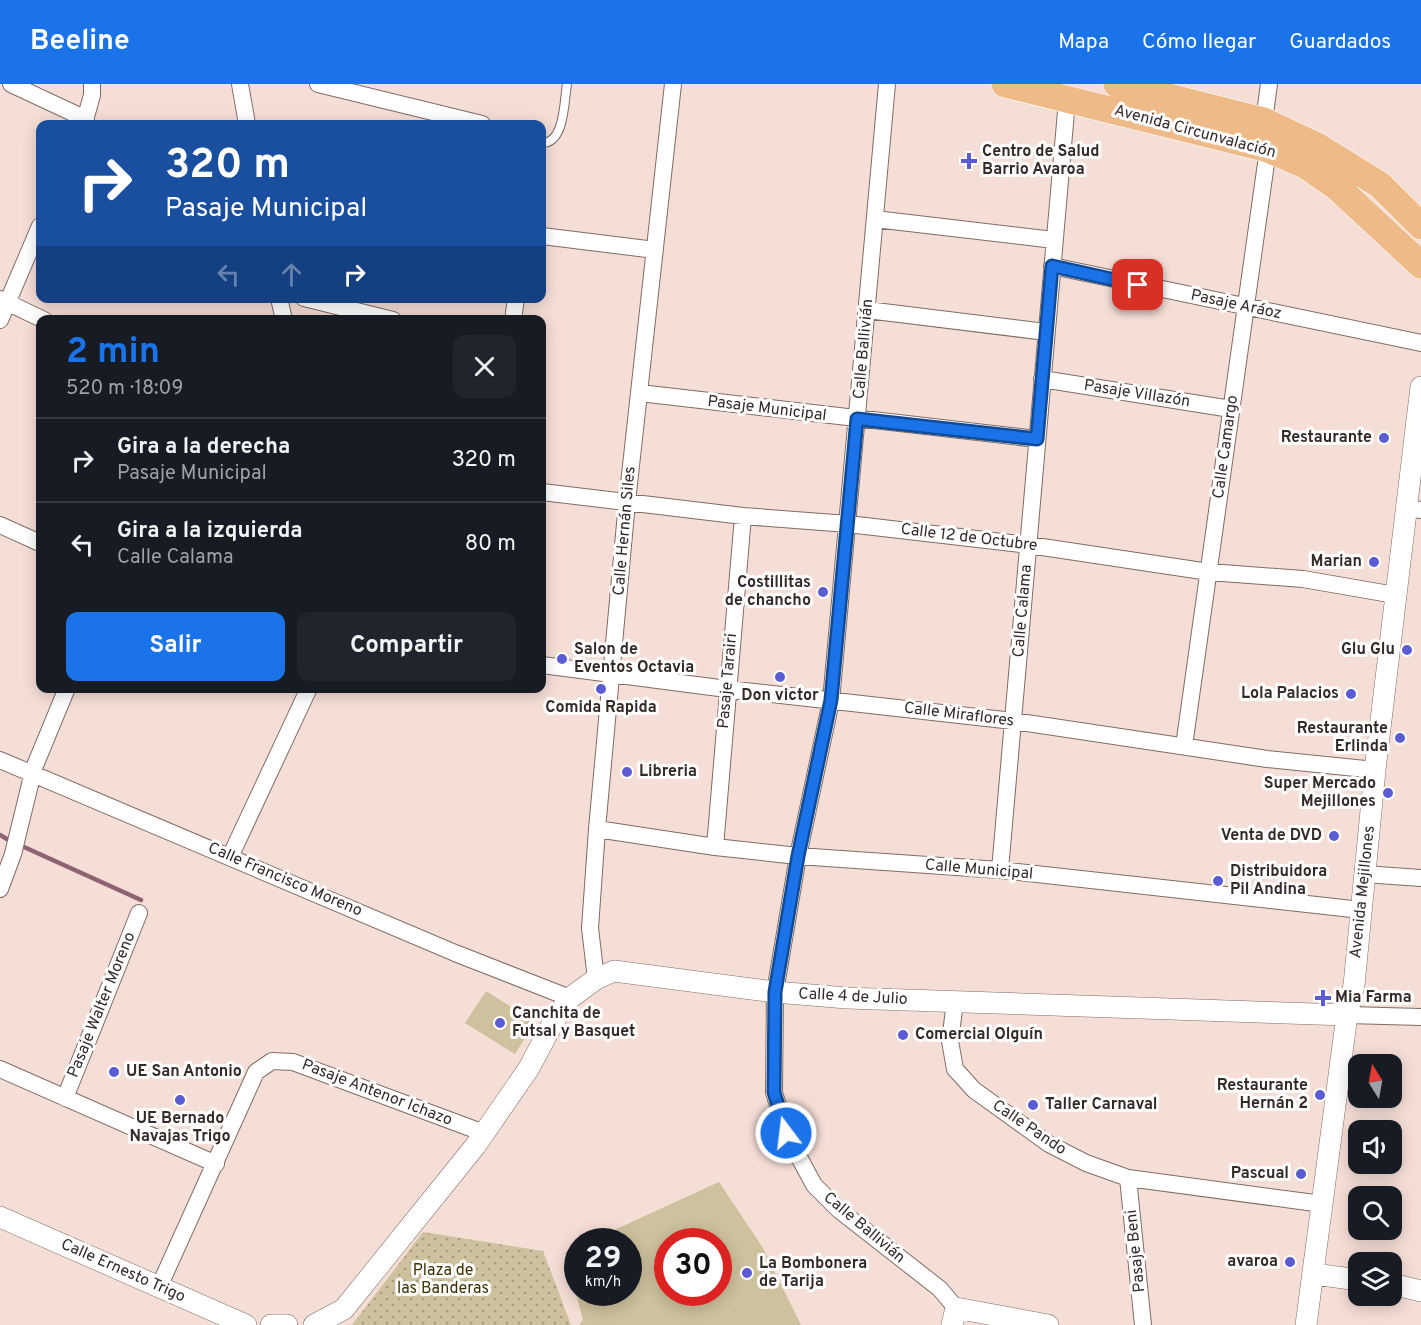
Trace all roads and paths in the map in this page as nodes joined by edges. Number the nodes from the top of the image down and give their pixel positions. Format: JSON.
{"nodes":[{"id":1,"x":11,"y":84,"type":"edge"},
{"id":2,"x":92,"y":84,"type":"edge"},
{"id":3,"x":240,"y":84,"type":"edge"},
{"id":4,"x":318,"y":84,"type":"edge"},
{"id":5,"x":567,"y":84,"type":"edge"},
{"id":6,"x":673,"y":84,"type":"edge"},
{"id":7,"x":887,"y":84,"type":"edge"},
{"id":8,"x":1005,"y":84,"type":"edge"},
{"id":9,"x":1117,"y":84,"type":"edge"},
{"id":10,"x":1269,"y":84,"type":"edge"},
{"id":11,"x":1066,"y":100,"type":"junction"},
{"id":12,"x":81,"y":120,"type":"edge"},
{"id":13,"x":86,"y":120,"type":"edge"},
{"id":14,"x":246,"y":120,"type":"edge"},
{"id":15,"x":466,"y":120,"type":"edge"},
{"id":16,"x":1264,"y":121,"type":"junction"},
{"id":17,"x":546,"y":141,"type":"edge"},
{"id":18,"x":1268,"y":149,"type":"junction"},
{"id":19,"x":875,"y":219,"type":"junction"},
{"id":20,"x":1421,"y":226,"type":"edge"},
{"id":21,"x":36,"y":234,"type":"edge"},
{"id":22,"x":546,"y":236,"type":"edge"},
{"id":23,"x":1054,"y":240,"type":"junction"},
{"id":24,"x":655,"y":250,"type":"junction"},
{"id":25,"x":1421,"y":265,"type":"edge"},
{"id":26,"x":1052,"y":266,"type":"junction"},
{"id":27,"x":4,"y":301,"type":"edge"},
{"id":28,"x":324,"y":303,"type":"edge"},
{"id":29,"x":1245,"y":307,"type":"junction"},
{"id":30,"x":867,"y":309,"type":"junction"},
{"id":31,"x":373,"y":315,"type":"edge"},
{"id":32,"x":36,"y":316,"type":"edge"},
{"id":33,"x":0,"y":320,"type":"edge"},
{"id":34,"x":1046,"y":332,"type":"junction"},
{"id":35,"x":1421,"y":343,"type":"edge"},
{"id":36,"x":1042,"y":379,"type":"junction"},
{"id":37,"x":1421,"y":387,"type":"edge"},
{"id":38,"x":640,"y":393,"type":"junction"},
{"id":39,"x":1231,"y":409,"type":"junction"},
{"id":40,"x":857,"y":419,"type":"junction"},
{"id":41,"x":1037,"y":439,"type":"junction"},
{"id":42,"x":546,"y":492,"type":"edge"},
{"id":43,"x":627,"y":502,"type":"junction"},
{"id":44,"x":1413,"y":509,"type":"edge"},
{"id":45,"x":743,"y":516,"type":"junction"},
{"id":46,"x":848,"y":524,"type":"junction"},
{"id":47,"x":0,"y":525,"type":"edge"},
{"id":48,"x":36,"y":541,"type":"edge"},
{"id":49,"x":1029,"y":545,"type":"junction"},
{"id":50,"x":1209,"y":572,"type":"junction"},
{"id":51,"x":1395,"y":595,"type":"junction"},
{"id":52,"x":546,"y":666,"type":"edge"},
{"id":53,"x":613,"y":674,"type":"junction"},
{"id":54,"x":727,"y":689,"type":"junction"},
{"id":55,"x":65,"y":693,"type":"edge"},
{"id":56,"x":307,"y":693,"type":"edge"},
{"id":57,"x":831,"y":700,"type":"junction"},
{"id":58,"x":1013,"y":721,"type":"junction"},
{"id":59,"x":1184,"y":746,"type":"junction"},
{"id":60,"x":0,"y":760,"type":"edge"},
{"id":61,"x":1376,"y":770,"type":"junction"},
{"id":62,"x":33,"y":774,"type":"junction"},
{"id":63,"x":597,"y":829,"type":"junction"},
{"id":64,"x":715,"y":847,"type":"junction"},
{"id":65,"x":798,"y":856,"type":"junction"},
{"id":66,"x":230,"y":857,"type":"junction"},
{"id":67,"x":1000,"y":870,"type":"junction"},
{"id":68,"x":1364,"y":874,"type":"junction"},
{"id":69,"x":1421,"y":878,"type":"edge"},
{"id":70,"x":1,"y":884,"type":"edge"},
{"id":71,"x":1360,"y":910,"type":"junction"},
{"id":72,"x":139,"y":913,"type":"dead end"},
{"id":73,"x":596,"y":979,"type":"junction"},
{"id":74,"x":775,"y":992,"type":"junction"},
{"id":75,"x":570,"y":998,"type":"junction"},
{"id":76,"x":955,"y":1002,"type":"junction"},
{"id":77,"x":1347,"y":1016,"type":"junction"},
{"id":78,"x":1421,"y":1017,"type":"edge"},
{"id":79,"x":0,"y":1069,"type":"edge"},
{"id":80,"x":65,"y":1098,"type":"junction"},
{"id":81,"x":484,"y":1134,"type":"junction"},
{"id":82,"x":216,"y":1164,"type":"junction"},
{"id":83,"x":1128,"y":1178,"type":"junction"},
{"id":84,"x":1322,"y":1204,"type":"junction"},
{"id":85,"x":0,"y":1217,"type":"edge"},
{"id":86,"x":1314,"y":1274,"type":"junction"},
{"id":87,"x":1348,"y":1279,"type":"edge"},
{"id":88,"x":1402,"y":1286,"type":"edge"},
{"id":89,"x":159,"y":1287,"type":"junction"},
{"id":90,"x":1421,"y":1291,"type":"edge"},
{"id":91,"x":954,"y":1317,"type":"edge"},
{"id":92,"x":246,"y":1325,"type":"edge"},
{"id":93,"x":272,"y":1325,"type":"edge"},
{"id":94,"x":287,"y":1325,"type":"edge"},
{"id":95,"x":314,"y":1325,"type":"edge"},
{"id":96,"x":1048,"y":1325,"type":"edge"},
{"id":97,"x":1143,"y":1325,"type":"edge"},
{"id":98,"x":1306,"y":1325,"type":"edge"}],
"edges":[{"from":1,"to":12,"type":"street"},
{"from":2,"to":13,"type":"street"},
{"from":3,"to":14,"type":"street"},
{"from":4,"to":15,"type":"street"},
{"from":5,"to":17,"type":"lane"},
{"from":6,"to":24,"type":"street","name":"Calle Hernán Siles"},
{"from":7,"to":19,"type":"street","name":"Calle Ballivián"},
{"from":8,"to":11,"type":"highway","name":"Avenida Circunvalación"},
{"from":9,"to":16,"type":"highway","name":"Avenida Circunvalación"},
{"from":10,"to":16,"type":"street"},
{"from":11,"to":18,"type":"highway","name":"Avenida Circunvalación"},
{"from":11,"to":23,"type":"street","name":"Calle Calama"},
{"from":16,"to":20,"type":"highway","name":"Avenida Circunvalación"},
{"from":18,"to":25,"type":"highway","name":"Avenida Circunvalación"},
{"from":18,"to":29,"type":"street","name":"Calle Camargo"},
{"from":19,"to":23,"type":"street"},
{"from":19,"to":30,"type":"street","name":"Calle Ballivián"},
{"from":21,"to":27,"type":"street"},
{"from":22,"to":24,"type":"street"},
{"from":23,"to":26,"type":"street","name":"Calle Calama"},
{"from":24,"to":38,"type":"street","name":"Calle Hernán Siles"},
{"from":26,"to":29,"type":"street","name":"Pasaje Aráoz"},
{"from":26,"to":34,"type":"street","name":"Calle Calama"},
{"from":27,"to":32,"type":"street"},
{"from":27,"to":33,"type":"street"},
{"from":28,"to":31,"type":"street"},
{"from":29,"to":35,"type":"street","name":"Pasaje Aráoz"},
{"from":29,"to":39,"type":"street","name":"Calle Camargo"},
{"from":30,"to":34,"type":"street"},
{"from":30,"to":40,"type":"street","name":"Calle Ballivián"},
{"from":34,"to":36,"type":"street","name":"Calle Calama"},
{"from":36,"to":39,"type":"street","name":"Pasaje Villazón"},
{"from":36,"to":41,"type":"street","name":"Calle Calama"},
{"from":37,"to":44,"type":"street","name":"Avenida Mejillones"},
{"from":38,"to":40,"type":"street","name":"Pasaje Municipal"},
{"from":38,"to":43,"type":"street","name":"Calle Hernán Siles"},
{"from":39,"to":50,"type":"street","name":"Calle Camargo"},
{"from":40,"to":41,"type":"street","name":"Pasaje Municipal"},
{"from":40,"to":46,"type":"street","name":"Calle Ballivián"},
{"from":41,"to":49,"type":"street","name":"Calle Calama"},
{"from":42,"to":43,"type":"street","name":"Calle 12 de Octubre"},
{"from":43,"to":45,"type":"street","name":"Calle 12 de Octubre"},
{"from":43,"to":53,"type":"street","name":"Calle Hernán Siles"},
{"from":44,"to":51,"type":"street","name":"Avenida Mejillones"},
{"from":45,"to":46,"type":"street","name":"Calle 12 de Octubre"},
{"from":45,"to":54,"type":"street","name":"Pasaje Tarairi"},
{"from":46,"to":49,"type":"street","name":"Calle 12 de Octubre"},
{"from":46,"to":57,"type":"street","name":"Calle Ballivián"},
{"from":47,"to":48,"type":"street"},
{"from":49,"to":50,"type":"street","name":"Calle 12 de Octubre"},
{"from":49,"to":58,"type":"street","name":"Calle Calama"},
{"from":50,"to":51,"type":"street","name":"Calle 12 de Octubre"},
{"from":50,"to":59,"type":"street","name":"Calle Camargo"},
{"from":51,"to":61,"type":"street","name":"Avenida Mejillones"},
{"from":52,"to":53,"type":"street","name":"Calle Miraflores"},
{"from":53,"to":54,"type":"street","name":"Calle Miraflores"},
{"from":53,"to":63,"type":"street","name":"Calle Hernán Siles"},
{"from":54,"to":57,"type":"street","name":"Calle Miraflores"},
{"from":54,"to":64,"type":"street","name":"Pasaje Tarairi"},
{"from":55,"to":62,"type":"street"},
{"from":56,"to":66,"type":"street"},
{"from":57,"to":58,"type":"street","name":"Calle Miraflores"},
{"from":57,"to":65,"type":"street","name":"Calle Ballivián"},
{"from":58,"to":59,"type":"street","name":"Calle Miraflores"},
{"from":58,"to":67,"type":"street","name":"Calle Calama"},
{"from":59,"to":61,"type":"street","name":"Calle Miraflores"},
{"from":60,"to":62,"type":"street","name":"Calle Francisco Moreno"},
{"from":61,"to":68,"type":"street","name":"Avenida Mejillones"},
{"from":62,"to":66,"type":"street","name":"Calle Francisco Moreno"},
{"from":62,"to":70,"type":"street"},
{"from":63,"to":64,"type":"street","name":"Calle Municipal"},
{"from":63,"to":73,"type":"street","name":"Calle Hernán Siles"},
{"from":64,"to":65,"type":"street","name":"Calle Municipal"},
{"from":65,"to":67,"type":"street","name":"Calle Municipal"},
{"from":65,"to":74,"type":"street","name":"Calle Ballivián"},
{"from":66,"to":75,"type":"street","name":"Calle Francisco Moreno"},
{"from":67,"to":71,"type":"street","name":"Calle Municipal"},
{"from":68,"to":69,"type":"street"},
{"from":68,"to":71,"type":"street","name":"Avenida Mejillones"},
{"from":71,"to":77,"type":"street","name":"Avenida Mejillones"},
{"from":72,"to":80,"type":"street","name":"Pasaje Walter Moreno"},
{"from":73,"to":74,"type":"street","name":"Calle 4 de Julio"},
{"from":73,"to":75,"type":"street","name":"Calle 4 de Julio"},
{"from":74,"to":76,"type":"street","name":"Calle 4 de Julio"},
{"from":74,"to":91,"type":"street","name":"Calle Ballivián"},
{"from":75,"to":81,"type":"street","name":"Calle 4 de Julio"},
{"from":76,"to":77,"type":"street","name":"Calle 4 de Julio"},
{"from":76,"to":83,"type":"street","name":"Calle Pando"},
{"from":77,"to":78,"type":"street","name":"Calle 4 de Julio"},
{"from":77,"to":84,"type":"street","name":"Avenida Mejillones"},
{"from":79,"to":80,"type":"street"},
{"from":80,"to":82,"type":"street"},
{"from":81,"to":82,"type":"street","name":"Pasaje Antenor Ichazo"},
{"from":81,"to":95,"type":"street","name":"Calle 4 de Julio"},
{"from":82,"to":89,"type":"street","name":"Pasaje Antenor Ichazo"},
{"from":83,"to":84,"type":"street","name":"Calle Pando"},
{"from":83,"to":97,"type":"street","name":"Pasaje Beni"},
{"from":84,"to":86,"type":"street","name":"Avenida Mejillones"},
{"from":85,"to":89,"type":"street","name":"Calle Ernesto Trigo"},
{"from":86,"to":87,"type":"street"},
{"from":86,"to":98,"type":"street","name":"Avenida Mejillones"},
{"from":88,"to":90,"type":"street"},
{"from":89,"to":92,"type":"street","name":"Calle Ernesto Trigo"},
{"from":91,"to":96,"type":"street"},
{"from":93,"to":94,"type":"street"}]}
